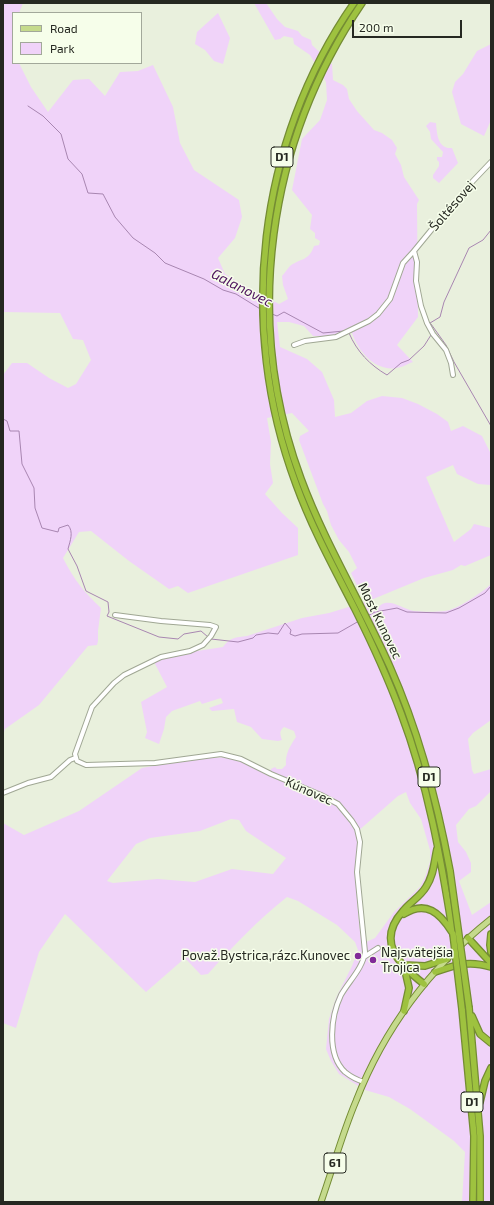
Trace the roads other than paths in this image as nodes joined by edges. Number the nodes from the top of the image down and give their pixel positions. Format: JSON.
{"nodes":[{"id":1,"x":354,"y":3,"type":"edge"},
{"id":2,"x":362,"y":3,"type":"edge"},
{"id":3,"x":491,"y":162,"type":"edge"},
{"id":4,"x":414,"y":251,"type":"junction"},
{"id":5,"x":294,"y":345,"type":"dead end"},
{"id":6,"x":453,"y":375,"type":"dead end"},
{"id":7,"x":115,"y":615,"type":"dead end"},
{"id":8,"x":75,"y":758,"type":"junction"},
{"id":9,"x":3,"y":794,"type":"edge"},
{"id":10,"x":438,"y":844,"type":"junction"},
{"id":11,"x":400,"y":915,"type":"junction"},
{"id":12,"x":491,"y":919,"type":"edge"},
{"id":13,"x":453,"y":934,"type":"junction"},
{"id":14,"x":491,"y":934,"type":"edge"},
{"id":15,"x":468,"y":938,"type":"junction"},
{"id":16,"x":378,"y":948,"type":"dead end"},
{"id":17,"x":491,"y":952,"type":"edge"},
{"id":18,"x":364,"y":956,"type":"junction"},
{"id":19,"x":446,"y":959,"type":"junction"},
{"id":20,"x":491,"y":962,"type":"edge"},
{"id":21,"x":404,"y":965,"type":"junction"},
{"id":22,"x":491,"y":967,"type":"edge"},
{"id":23,"x":435,"y":972,"type":"junction"},
{"id":24,"x":424,"y":984,"type":"junction"},
{"id":25,"x":469,"y":1008,"type":"junction"},
{"id":26,"x":404,"y":1011,"type":"junction"},
{"id":27,"x":491,"y":1043,"type":"edge"},
{"id":28,"x":491,"y":1068,"type":"edge"},
{"id":29,"x":364,"y":1082,"type":"junction"},
{"id":30,"x":479,"y":1106,"type":"junction"},
{"id":31,"x":322,"y":1202,"type":"edge"},
{"id":32,"x":473,"y":1202,"type":"edge"},
{"id":33,"x":480,"y":1202,"type":"edge"}],
"edges":[{"from":1,"to":10,"type":"highway","name":"Most Kunovec","number":"D1"},
{"from":2,"to":25,"type":"highway","name":"Most Kunovec","number":"D1","bridge":true},
{"from":3,"to":4,"type":"street","name":"Šoltésovej"},
{"from":4,"to":5,"type":"street"},
{"from":4,"to":6,"type":"street"},
{"from":7,"to":8,"type":"street"},
{"from":8,"to":9,"type":"street"},
{"from":8,"to":18,"type":"street","name":"Kúnovec"},
{"from":10,"to":11,"type":"highway"},
{"from":10,"to":13,"type":"highway","number":"D1"},
{"from":11,"to":13,"type":"highway"},
{"from":11,"to":21,"type":"highway"},
{"from":12,"to":15,"type":"main road","number":"61"},
{"from":13,"to":32,"type":"highway","number":"D1","bridge":true},
{"from":14,"to":17,"type":"highway"},
{"from":15,"to":19,"type":"main road","number":"61"},
{"from":15,"to":20,"type":"highway"},
{"from":16,"to":18,"type":"street"},
{"from":18,"to":29,"type":"street","name":"Kúnovec"},
{"from":19,"to":21,"type":"highway"},
{"from":19,"to":23,"type":"main road","number":"61"},
{"from":21,"to":24,"type":"highway"},
{"from":21,"to":26,"type":"highway"},
{"from":22,"to":23,"type":"highway"},
{"from":23,"to":24,"type":"main road","number":"61"},
{"from":24,"to":26,"type":"main road","number":"61"},
{"from":25,"to":27,"type":"highway"},
{"from":25,"to":30,"type":"highway","number":"D1"},
{"from":26,"to":29,"type":"main road","number":"61"},
{"from":28,"to":30,"type":"highway"},
{"from":29,"to":31,"type":"main road","number":"61"},
{"from":30,"to":33,"type":"highway","number":"D1"}]}
